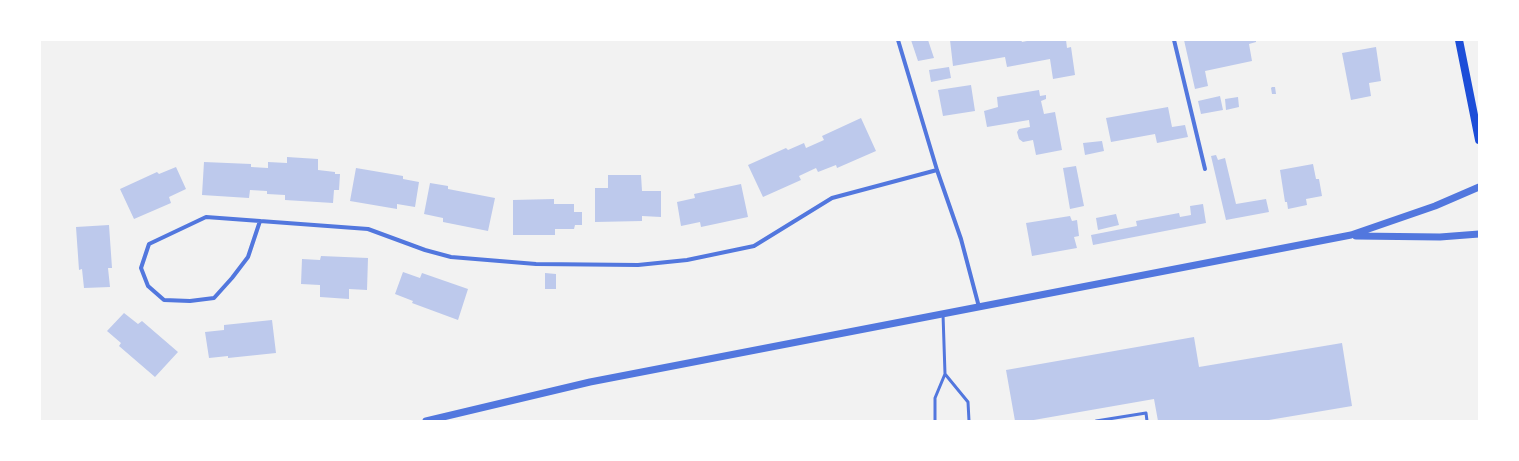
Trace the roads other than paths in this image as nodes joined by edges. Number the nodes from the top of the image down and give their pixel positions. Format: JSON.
{"nodes":[{"id":1,"x":898,"y":40,"type":"edge"},
{"id":2,"x":1174,"y":40,"type":"edge"},
{"id":3,"x":1459,"y":40,"type":"edge"},
{"id":4,"x":1479,"y":140,"type":"edge"},
{"id":5,"x":1205,"y":169,"type":"dead end"},
{"id":6,"x":937,"y":170,"type":"junction"},
{"id":7,"x":1479,"y":187,"type":"edge"},
{"id":8,"x":260,"y":221,"type":"junction"},
{"id":9,"x":1479,"y":234,"type":"edge"},
{"id":10,"x":1351,"y":235,"type":"junction"},
{"id":11,"x":979,"y":307,"type":"junction"},
{"id":12,"x":943,"y":314,"type":"junction"},
{"id":13,"x":945,"y":374,"type":"junction"},
{"id":14,"x":426,"y":421,"type":"edge"},
{"id":15,"x":935,"y":421,"type":"edge"},
{"id":16,"x":969,"y":421,"type":"edge"},
{"id":17,"x":1096,"y":421,"type":"edge"},
{"id":18,"x":1147,"y":421,"type":"edge"}],
"edges":[{"from":1,"to":6,"type":"street"},
{"from":2,"to":5,"type":"street"},
{"from":3,"to":4,"type":"main road"},
{"from":6,"to":8,"type":"street"},
{"from":6,"to":11,"type":"street"},
{"from":7,"to":10,"type":"street"},
{"from":8,"to":8,"type":"street"},
{"from":9,"to":10,"type":"street"},
{"from":10,"to":11,"type":"street"},
{"from":11,"to":12,"type":"street"},
{"from":12,"to":13,"type":"lane"},
{"from":12,"to":14,"type":"street"},
{"from":13,"to":15,"type":"lane"},
{"from":13,"to":16,"type":"lane"},
{"from":17,"to":18,"type":"lane"}]}
